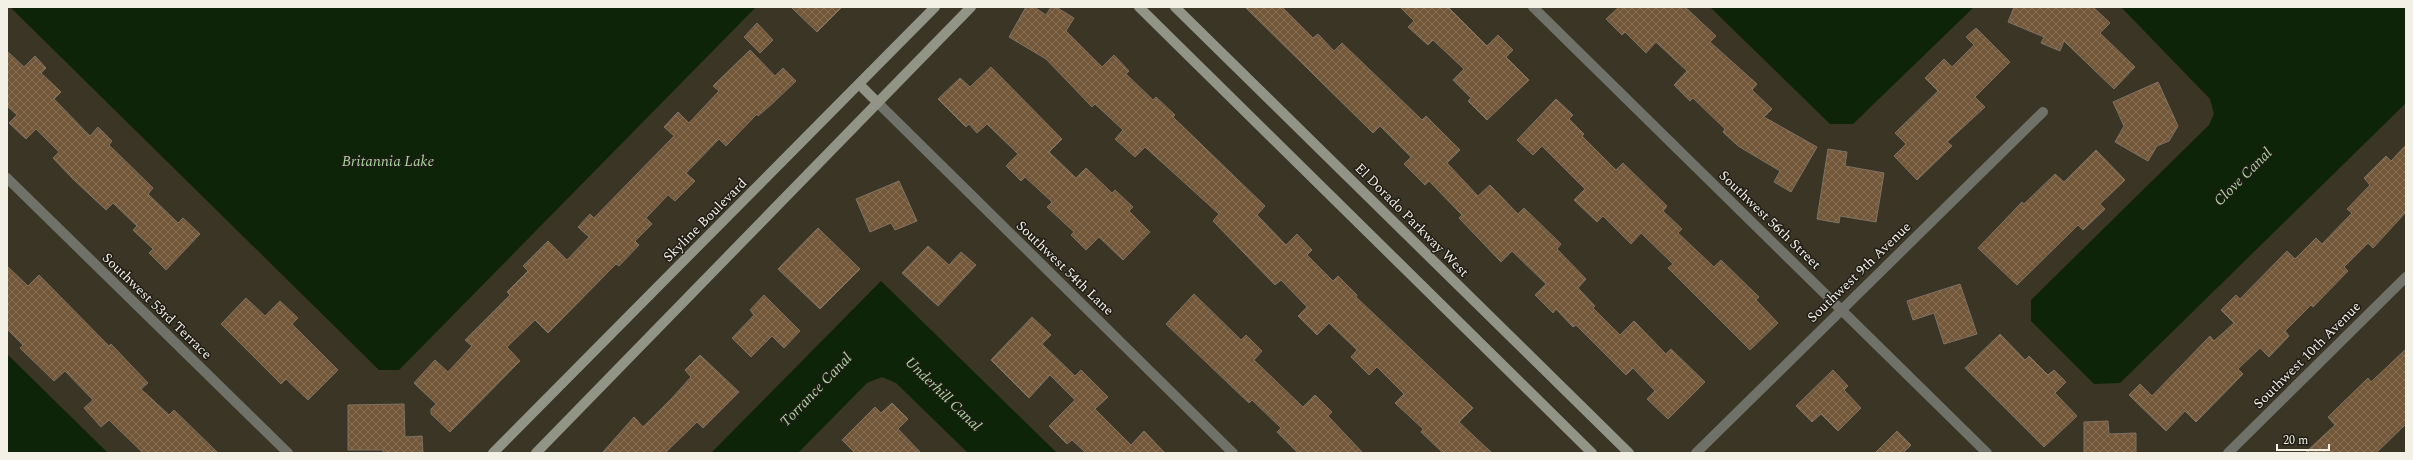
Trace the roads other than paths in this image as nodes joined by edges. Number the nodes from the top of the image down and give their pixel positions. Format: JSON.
{"nodes":[{"id":1,"x":935,"y":7,"type":"edge"},
{"id":2,"x":971,"y":7,"type":"edge"},
{"id":3,"x":1139,"y":7,"type":"edge"},
{"id":4,"x":1174,"y":7,"type":"edge"},
{"id":5,"x":1533,"y":7,"type":"edge"},
{"id":6,"x":859,"y":84,"type":"junction"},
{"id":7,"x":877,"y":102,"type":"junction"},
{"id":8,"x":2043,"y":112,"type":"dead end"},
{"id":9,"x":7,"y":178,"type":"edge"},
{"id":10,"x":2406,"y":277,"type":"edge"},
{"id":11,"x":1841,"y":309,"type":"junction"},
{"id":12,"x":288,"y":453,"type":"edge"},
{"id":13,"x":493,"y":453,"type":"edge"},
{"id":14,"x":536,"y":453,"type":"edge"},
{"id":15,"x":1233,"y":453,"type":"edge"},
{"id":16,"x":1592,"y":453,"type":"edge"},
{"id":17,"x":1629,"y":453,"type":"edge"},
{"id":18,"x":1696,"y":453,"type":"edge"},
{"id":19,"x":1987,"y":453,"type":"edge"},
{"id":20,"x":2228,"y":453,"type":"edge"}],
"edges":[{"from":1,"to":6,"type":"street","name":"Skyline Boulevard"},
{"from":2,"to":7,"type":"street"},
{"from":3,"to":16,"type":"street"},
{"from":4,"to":17,"type":"street","name":"El Dorado Parkway West"},
{"from":5,"to":11,"type":"street","name":"Southwest 56th Street"},
{"from":6,"to":7,"type":"street"},
{"from":6,"to":13,"type":"street","name":"Skyline Boulevard"},
{"from":7,"to":14,"type":"street"},
{"from":7,"to":15,"type":"street","name":"Southwest 54th Lane"},
{"from":8,"to":11,"type":"street","name":"Southwest 9th Avenue"},
{"from":9,"to":12,"type":"street","name":"Southwest 53rd Terrace"},
{"from":10,"to":20,"type":"street","name":"Southwest 10th Avenue"},
{"from":11,"to":18,"type":"street","name":"Southwest 9th Avenue"},
{"from":11,"to":19,"type":"street","name":"Southwest 56th Street"}]}
